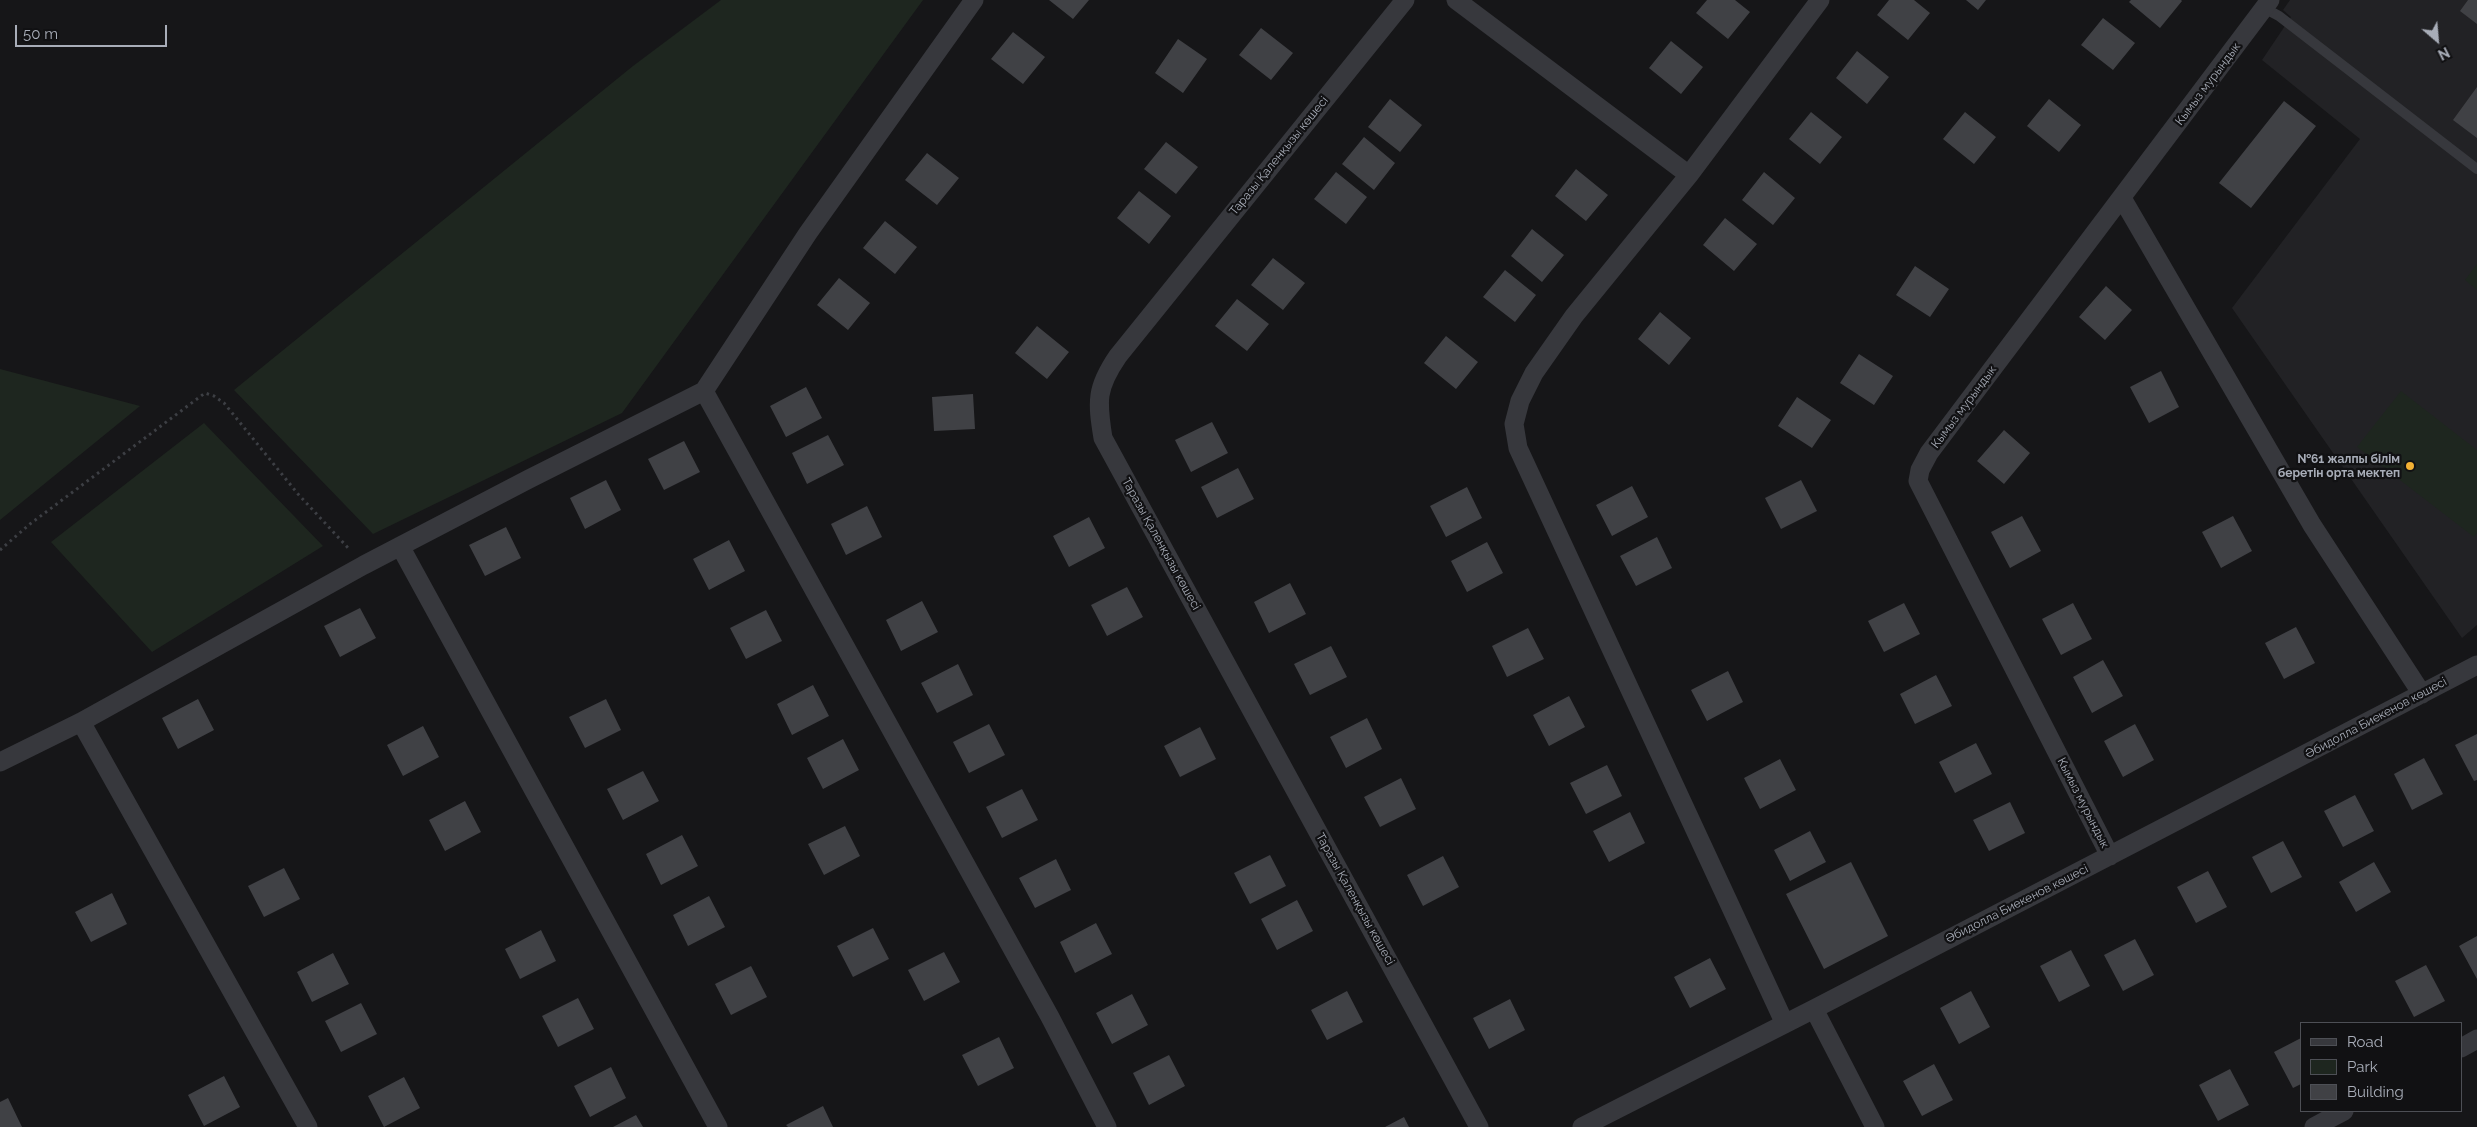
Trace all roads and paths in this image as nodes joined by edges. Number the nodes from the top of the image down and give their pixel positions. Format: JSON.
{"nodes":[{"id":1,"x":974,"y":0,"type":"edge"},
{"id":2,"x":1405,"y":0,"type":"edge"},
{"id":3,"x":1456,"y":0,"type":"edge"},
{"id":4,"x":1820,"y":0,"type":"edge"},
{"id":5,"x":2262,"y":3,"type":"edge"},
{"id":6,"x":2477,"y":169,"type":"edge"},
{"id":7,"x":1689,"y":175,"type":"junction"},
{"id":8,"x":2122,"y":198,"type":"junction"},
{"id":9,"x":704,"y":391,"type":"junction"},
{"id":10,"x":400,"y":546,"type":"junction"},
{"id":11,"x":0,"y":550,"type":"edge"},
{"id":12,"x":364,"y":565,"type":"junction"},
{"id":13,"x":2477,"y":665,"type":"edge"},
{"id":14,"x":2422,"y":694,"type":"junction"},
{"id":15,"x":81,"y":722,"type":"junction"},
{"id":16,"x":0,"y":762,"type":"edge"},
{"id":17,"x":2110,"y":856,"type":"junction"},
{"id":18,"x":1814,"y":1009,"type":"junction"},
{"id":19,"x":1785,"y":1024,"type":"junction"},
{"id":20,"x":2477,"y":1039,"type":"edge"},
{"id":21,"x":2462,"y":1047,"type":"edge"},
{"id":22,"x":2342,"y":1112,"type":"edge"},
{"id":23,"x":308,"y":1127,"type":"edge"},
{"id":24,"x":718,"y":1127,"type":"edge"},
{"id":25,"x":1107,"y":1127,"type":"edge"},
{"id":26,"x":1479,"y":1127,"type":"edge"},
{"id":27,"x":1582,"y":1127,"type":"edge"},
{"id":28,"x":1875,"y":1127,"type":"edge"},
{"id":29,"x":2314,"y":1127,"type":"edge"}],
"edges":[{"from":1,"to":9,"type":"street"},
{"from":2,"to":26,"type":"street","name":"Таразы Қаленқызы көшесі"},
{"from":3,"to":7,"type":"street"},
{"from":4,"to":7,"type":"street"},
{"from":5,"to":6,"type":"lane"},
{"from":5,"to":8,"type":"street","name":"Кымыз мурындык"},
{"from":7,"to":19,"type":"street"},
{"from":8,"to":14,"type":"street"},
{"from":8,"to":17,"type":"street","name":"Кымыз мурындык"},
{"from":9,"to":10,"type":"street"},
{"from":9,"to":25,"type":"street"},
{"from":10,"to":12,"type":"street"},
{"from":10,"to":24,"type":"street"},
{"from":11,"to":12,"type":"path"},
{"from":12,"to":15,"type":"street"},
{"from":13,"to":14,"type":"street","name":"Әбидолла Биекенов көшесі"},
{"from":14,"to":17,"type":"street","name":"Әбидолла Биекенов көшесі"},
{"from":15,"to":16,"type":"street"},
{"from":15,"to":23,"type":"street"},
{"from":17,"to":18,"type":"street","name":"Әбидолла Биекенов көшесі"},
{"from":18,"to":19,"type":"street","name":"Әбидолла Биекенов көшесі"},
{"from":18,"to":28,"type":"street"},
{"from":19,"to":27,"type":"street","name":"Әбидолла Биекенов көшесі"},
{"from":20,"to":21,"type":"street"},
{"from":22,"to":29,"type":"street"}]}
